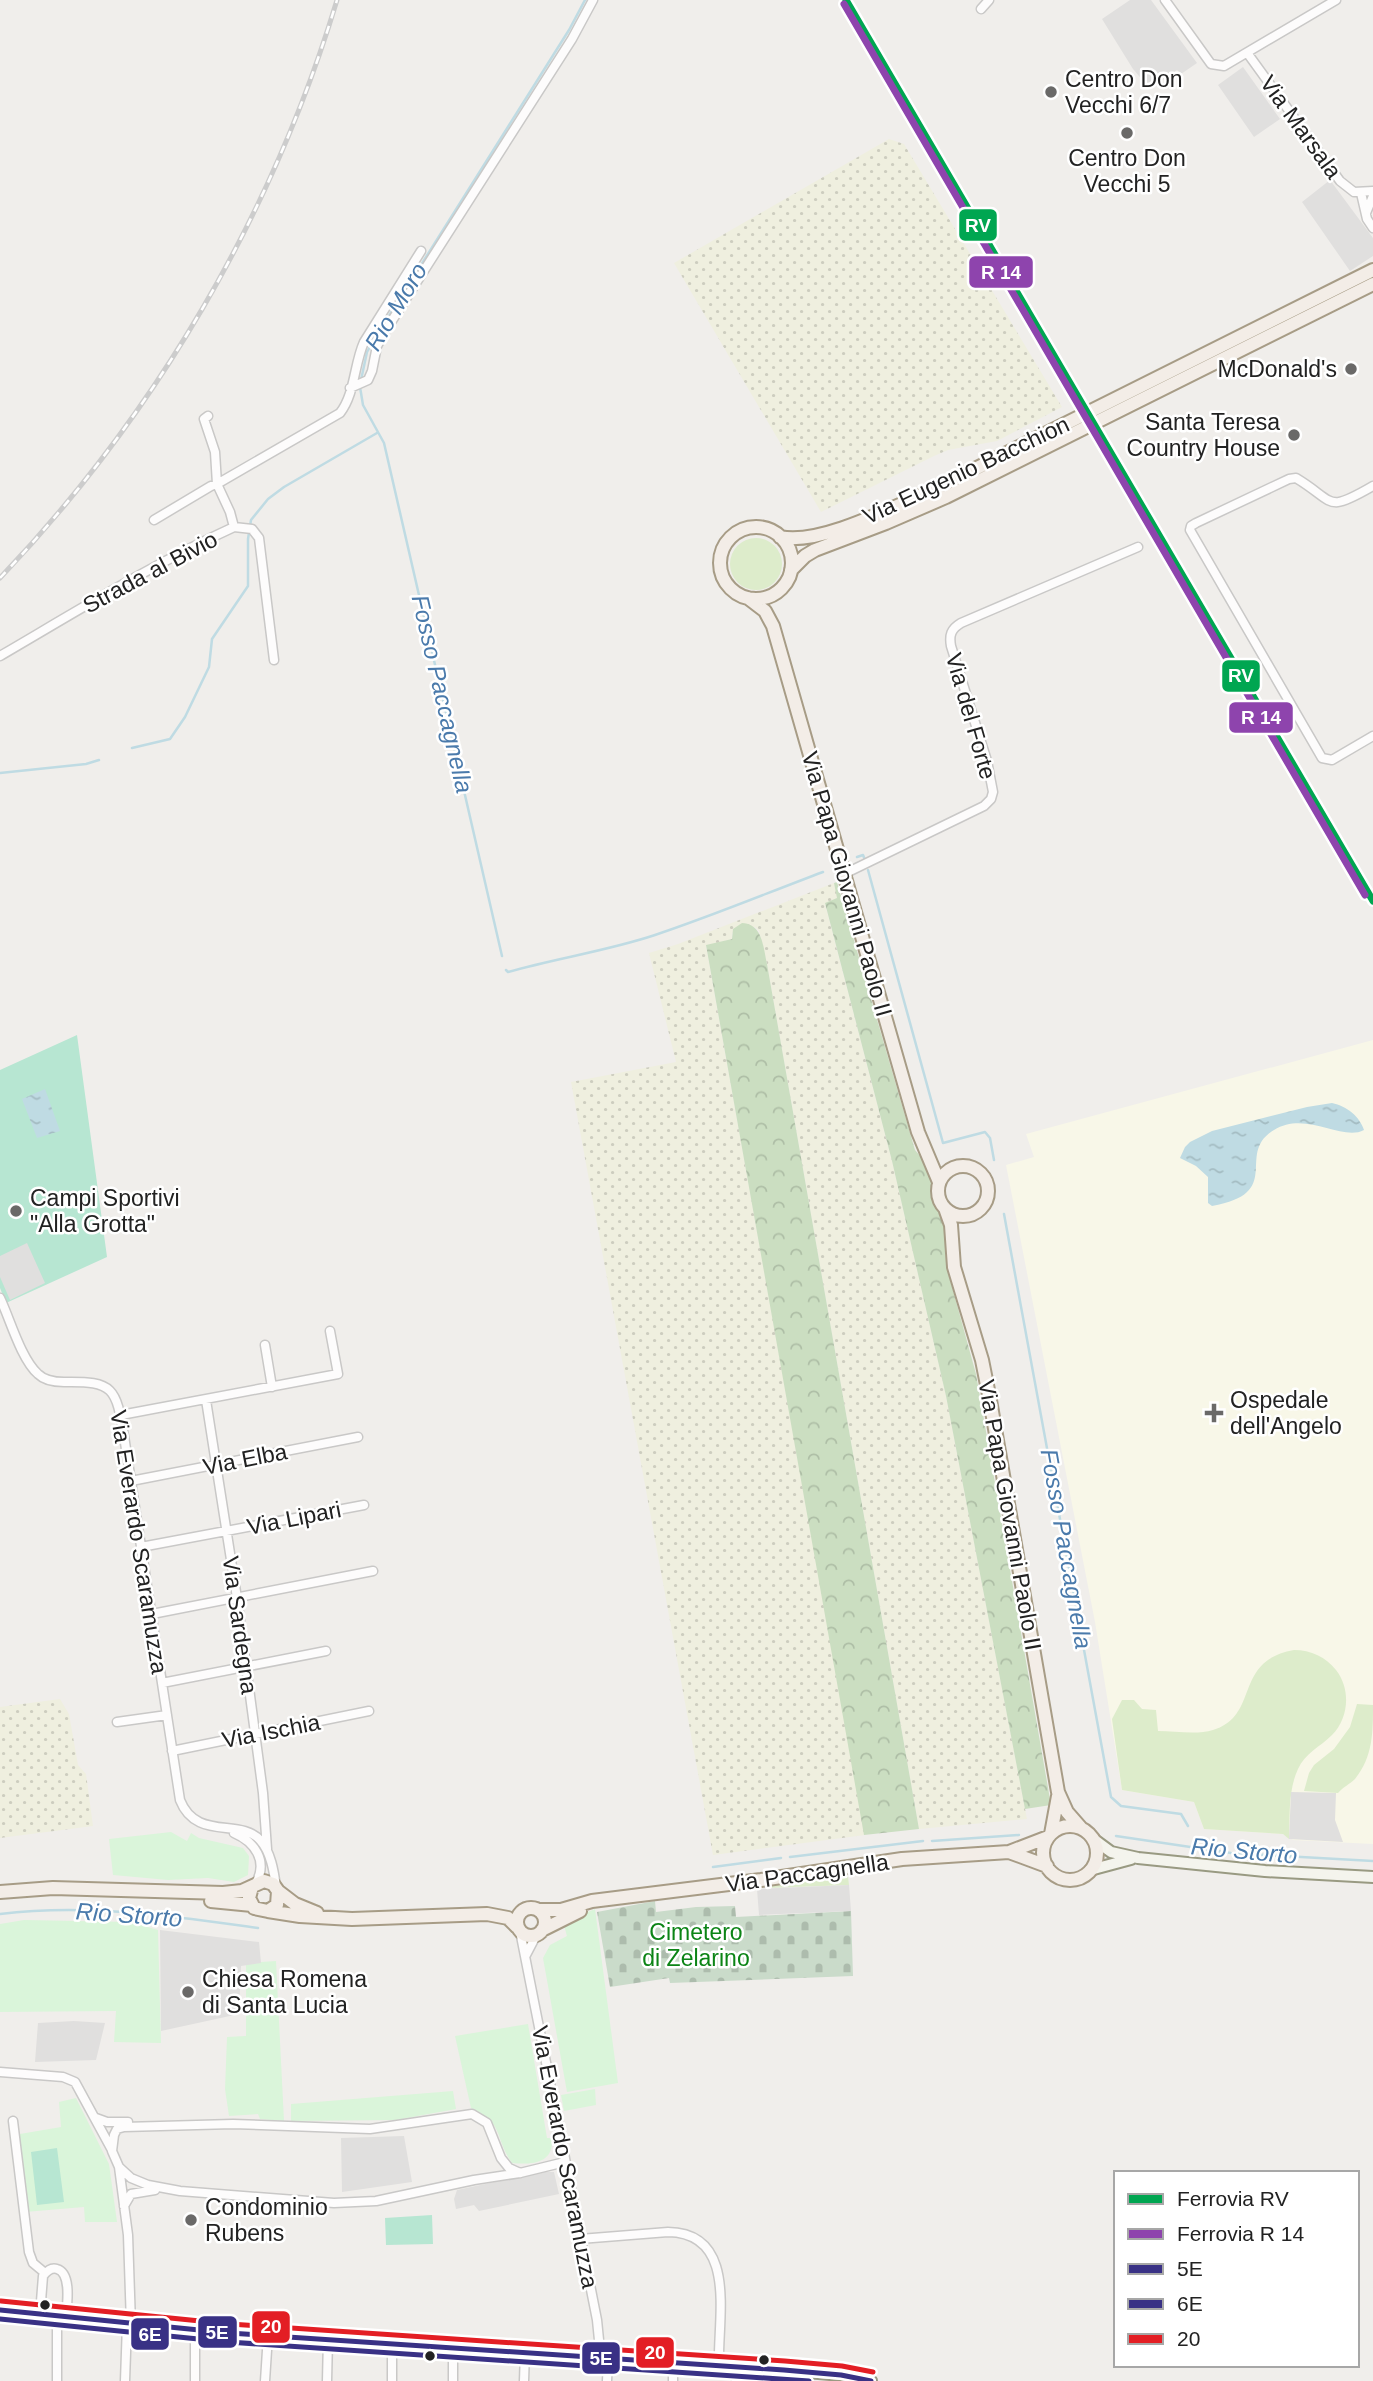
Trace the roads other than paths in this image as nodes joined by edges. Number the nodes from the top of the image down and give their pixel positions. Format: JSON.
{"nodes":[{"id":1,"x":593,"y":0,"type":"edge"},
{"id":2,"x":989,"y":0,"type":"edge"},
{"id":3,"x":1165,"y":0,"type":"edge"},
{"id":4,"x":1335,"y":0,"type":"edge"},
{"id":5,"x":981,"y":9,"type":"dead end"},
{"id":6,"x":1248,"y":54,"type":"junction"},
{"id":7,"x":1361,"y":193,"type":"junction"},
{"id":8,"x":1373,"y":193,"type":"edge"},
{"id":9,"x":1366,"y":212,"type":"junction"},
{"id":10,"x":1373,"y":228,"type":"edge"},
{"id":11,"x":421,"y":251,"type":"dead end"},
{"id":12,"x":1373,"y":270,"type":"edge"},
{"id":13,"x":1373,"y":284,"type":"edge"},
{"id":14,"x":1219,"y":355,"type":"junction"},
{"id":15,"x":356,"y":386,"type":"junction"},
{"id":16,"x":208,"y":416,"type":"dead end"},
{"id":17,"x":968,"y":479,"type":"junction"},
{"id":18,"x":217,"y":484,"type":"junction"},
{"id":19,"x":1373,"y":486,"type":"edge"},
{"id":20,"x":154,"y":520,"type":"dead end"},
{"id":21,"x":243,"y":528,"type":"junction"},
{"id":22,"x":780,"y":537,"type":"junction"},
{"id":23,"x":1138,"y":547,"type":"dead end"},
{"id":24,"x":791,"y":570,"type":"junction"},
{"id":25,"x":780,"y":589,"type":"junction"},
{"id":26,"x":748,"y":598,"type":"junction"},
{"id":27,"x":773,"y":626,"type":"junction"},
{"id":28,"x":0,"y":656,"type":"edge"},
{"id":29,"x":274,"y":660,"type":"dead end"},
{"id":30,"x":1373,"y":736,"type":"edge"},
{"id":31,"x":844,"y":874,"type":"junction"},
{"id":32,"x":921,"y":1142,"type":"junction"},
{"id":33,"x":956,"y":1167,"type":"junction"},
{"id":34,"x":939,"y":1182,"type":"junction"},
{"id":35,"x":946,"y":1211,"type":"junction"},
{"id":36,"x":970,"y":1216,"type":"junction"},
{"id":37,"x":953,"y":1241,"type":"junction"},
{"id":38,"x":0,"y":1298,"type":"edge"},
{"id":39,"x":330,"y":1331,"type":"dead end"},
{"id":40,"x":265,"y":1345,"type":"dead end"},
{"id":41,"x":272,"y":1387,"type":"junction"},
{"id":42,"x":206,"y":1399,"type":"junction"},
{"id":43,"x":121,"y":1415,"type":"junction"},
{"id":44,"x":358,"y":1437,"type":"dead end"},
{"id":45,"x":217,"y":1464,"type":"junction"},
{"id":46,"x":131,"y":1481,"type":"junction"},
{"id":47,"x":364,"y":1505,"type":"dead end"},
{"id":48,"x":227,"y":1531,"type":"junction"},
{"id":49,"x":141,"y":1547,"type":"junction"},
{"id":50,"x":373,"y":1571,"type":"dead end"},
{"id":51,"x":237,"y":1598,"type":"junction"},
{"id":52,"x":152,"y":1614,"type":"junction"},
{"id":53,"x":326,"y":1651,"type":"dead end"},
{"id":54,"x":246,"y":1667,"type":"junction"},
{"id":55,"x":162,"y":1683,"type":"junction"},
{"id":56,"x":369,"y":1711,"type":"dead end"},
{"id":57,"x":167,"y":1715,"type":"junction"},
{"id":58,"x":117,"y":1722,"type":"dead end"},
{"id":59,"x":254,"y":1733,"type":"junction"},
{"id":60,"x":172,"y":1751,"type":"junction"},
{"id":61,"x":1058,"y":1792,"type":"junction"},
{"id":62,"x":1081,"y":1828,"type":"junction"},
{"id":63,"x":225,"y":1829,"type":"junction"},
{"id":64,"x":1050,"y":1836,"type":"junction"},
{"id":65,"x":1092,"y":1838,"type":"junction"},
{"id":66,"x":267,"y":1852,"type":"junction"},
{"id":67,"x":1009,"y":1852,"type":"junction"},
{"id":68,"x":1138,"y":1858,"type":"junction"},
{"id":69,"x":1047,"y":1866,"type":"junction"},
{"id":70,"x":1090,"y":1870,"type":"junction"},
{"id":71,"x":1373,"y":1877,"type":"edge"},
{"id":72,"x":254,"y":1885,"type":"junction"},
{"id":73,"x":277,"y":1889,"type":"junction"},
{"id":74,"x":0,"y":1892,"type":"edge"},
{"id":75,"x":145,"y":1892,"type":"junction"},
{"id":76,"x":606,"y":1900,"type":"junction"},
{"id":77,"x":251,"y":1905,"type":"junction"},
{"id":78,"x":531,"y":1910,"type":"junction"},
{"id":79,"x":268,"y":1911,"type":"junction"},
{"id":80,"x":487,"y":1914,"type":"junction"},
{"id":81,"x":331,"y":1918,"type":"junction"},
{"id":82,"x":519,"y":1929,"type":"junction"},
{"id":83,"x":540,"y":1932,"type":"junction"},
{"id":84,"x":526,"y":1955,"type":"junction"},
{"id":85,"x":0,"y":2072,"type":"edge"},
{"id":86,"x":96,"y":2118,"type":"junction"},
{"id":87,"x":13,"y":2121,"type":"dead end"},
{"id":88,"x":170,"y":2124,"type":"junction"},
{"id":89,"x":112,"y":2151,"type":"junction"},
{"id":90,"x":501,"y":2158,"type":"junction"},
{"id":91,"x":565,"y":2162,"type":"junction"},
{"id":92,"x":119,"y":2167,"type":"junction"},
{"id":93,"x":520,"y":2173,"type":"junction"},
{"id":94,"x":474,"y":2180,"type":"junction"},
{"id":95,"x":163,"y":2189,"type":"junction"},
{"id":96,"x":124,"y":2206,"type":"junction"},
{"id":97,"x":580,"y":2239,"type":"junction"},
{"id":98,"x":45,"y":2273,"type":"junction"},
{"id":99,"x":0,"y":2310,"type":"edge"},
{"id":100,"x":40,"y":2314,"type":"junction"},
{"id":101,"x":61,"y":2316,"type":"junction"},
{"id":102,"x":129,"y":2324,"type":"junction"},
{"id":103,"x":195,"y":2330,"type":"junction"},
{"id":104,"x":268,"y":2335,"type":"junction"},
{"id":105,"x":328,"y":2339,"type":"junction"},
{"id":106,"x":392,"y":2343,"type":"junction"},
{"id":107,"x":453,"y":2348,"type":"junction"},
{"id":108,"x":524,"y":2352,"type":"junction"},
{"id":109,"x":604,"y":2360,"type":"junction"},
{"id":110,"x":673,"y":2363,"type":"junction"},
{"id":111,"x":719,"y":2366,"type":"junction"},
{"id":112,"x":736,"y":2368,"type":"junction"},
{"id":113,"x":841,"y":2378,"type":"edge"},
{"id":114,"x":57,"y":2381,"type":"edge"},
{"id":115,"x":125,"y":2381,"type":"edge"},
{"id":116,"x":195,"y":2381,"type":"edge"},
{"id":117,"x":265,"y":2381,"type":"edge"},
{"id":118,"x":327,"y":2381,"type":"edge"},
{"id":119,"x":392,"y":2381,"type":"edge"},
{"id":120,"x":453,"y":2381,"type":"edge"},
{"id":121,"x":524,"y":2381,"type":"edge"},
{"id":122,"x":607,"y":2381,"type":"edge"},
{"id":123,"x":673,"y":2381,"type":"edge"},
{"id":124,"x":736,"y":2381,"type":"edge"},
{"id":125,"x":871,"y":2381,"type":"edge"}],
"edges":[{"from":1,"to":15,"type":"street"},
{"from":2,"to":5,"type":"street"},
{"from":3,"to":6,"type":"street","name":"Via Marsala"},
{"from":4,"to":6,"type":"street","name":"Via Marsala"},
{"from":6,"to":7,"type":"street","name":"Via Marsala"},
{"from":7,"to":8,"type":"street","name":"Via Marsala"},
{"from":7,"to":9,"type":"street","name":"Via Marsala"},
{"from":8,"to":9,"type":"street","name":"Via Marsala"},
{"from":9,"to":10,"type":"street","name":"Via Marsala"},
{"from":11,"to":15,"type":"street"},
{"from":12,"to":14,"type":"main road","name":"Via Eugenio Bacchion"},
{"from":13,"to":14,"type":"main road","name":"Via Eugenio Bacchion"},
{"from":14,"to":17,"type":"main road","name":"Via Eugenio Bacchion"},
{"from":15,"to":18,"type":"street"},
{"from":16,"to":18,"type":"street","name":"Strada al Bivio"},
{"from":17,"to":22,"type":"main road","name":"Via Eugenio Bacchion"},
{"from":17,"to":24,"type":"main road","name":"Via Eugenio Bacchion"},
{"from":18,"to":20,"type":"street"},
{"from":18,"to":21,"type":"street","name":"Strada al Bivio"},
{"from":19,"to":30,"type":"street"},
{"from":21,"to":28,"type":"street","name":"Strada al Bivio"},
{"from":21,"to":29,"type":"street"},
{"from":22,"to":24,"type":"main road"},
{"from":22,"to":26,"type":"main road"},
{"from":23,"to":31,"type":"street","name":"Via del Forte"},
{"from":24,"to":25,"type":"main road"},
{"from":25,"to":26,"type":"main road"},
{"from":25,"to":27,"type":"main road","name":"Via Papa Giovanni Paolo II"},
{"from":26,"to":27,"type":"main road","name":"Via Papa Giovanni Paolo II"},
{"from":27,"to":31,"type":"main road","name":"Via Papa Giovanni Paolo II"},
{"from":31,"to":32,"type":"main road","name":"Via Papa Giovanni Paolo II"},
{"from":32,"to":33,"type":"main road"},
{"from":32,"to":34,"type":"main road","name":"Via Papa Giovanni Paolo II"},
{"from":33,"to":34,"type":"main road"},
{"from":33,"to":36,"type":"main road"},
{"from":34,"to":35,"type":"main road"},
{"from":35,"to":36,"type":"main road"},
{"from":35,"to":37,"type":"main road","name":"Via Papa Giovanni Paolo II"},
{"from":36,"to":37,"type":"main road"},
{"from":37,"to":61,"type":"main road","name":"Via Papa Giovanni Paolo II"},
{"from":38,"to":43,"type":"street","name":"Via Everardo Scaramuzza"},
{"from":39,"to":41,"type":"street"},
{"from":40,"to":41,"type":"street"},
{"from":41,"to":42,"type":"street"},
{"from":42,"to":43,"type":"street"},
{"from":42,"to":45,"type":"street","name":"Via Sardegna"},
{"from":43,"to":46,"type":"street","name":"Via Everardo Scaramuzza"},
{"from":44,"to":45,"type":"street","name":"Via Elba"},
{"from":45,"to":46,"type":"street","name":"Via Elba"},
{"from":45,"to":48,"type":"street","name":"Via Sardegna"},
{"from":46,"to":49,"type":"street","name":"Via Everardo Scaramuzza"},
{"from":47,"to":48,"type":"street","name":"Via Lipari"},
{"from":48,"to":49,"type":"street","name":"Via Lipari"},
{"from":48,"to":51,"type":"street","name":"Via Sardegna"},
{"from":49,"to":52,"type":"street","name":"Via Everardo Scaramuzza"},
{"from":50,"to":51,"type":"street"},
{"from":51,"to":52,"type":"street"},
{"from":51,"to":54,"type":"street","name":"Via Sardegna"},
{"from":52,"to":55,"type":"street","name":"Via Everardo Scaramuzza"},
{"from":53,"to":54,"type":"street"},
{"from":54,"to":55,"type":"street"},
{"from":54,"to":59,"type":"street","name":"Via Sardegna"},
{"from":55,"to":57,"type":"street","name":"Via Everardo Scaramuzza"},
{"from":56,"to":59,"type":"street","name":"Via Ischia"},
{"from":57,"to":58,"type":"street"},
{"from":57,"to":60,"type":"street","name":"Via Everardo Scaramuzza"},
{"from":59,"to":60,"type":"street","name":"Via Ischia"},
{"from":59,"to":66,"type":"street","name":"Via Sardegna"},
{"from":60,"to":63,"type":"street","name":"Via Everardo Scaramuzza"},
{"from":61,"to":62,"type":"main road","name":"Via Papa Giovanni Paolo II"},
{"from":61,"to":64,"type":"main road","name":"Via Papa Giovanni Paolo II"},
{"from":62,"to":64,"type":"main road"},
{"from":62,"to":65,"type":"main road"},
{"from":63,"to":66,"type":"street","name":"Via Everardo Scaramuzza"},
{"from":63,"to":72,"type":"street","name":"Via Everardo Scaramuzza"},
{"from":64,"to":67,"type":"main road","name":"Via Paccagnella"},
{"from":64,"to":69,"type":"main road"},
{"from":65,"to":68,"type":"street"},
{"from":65,"to":70,"type":"main road"},
{"from":66,"to":73,"type":"street"},
{"from":67,"to":69,"type":"main road","name":"Via Paccagnella"},
{"from":67,"to":76,"type":"main road","name":"Via Paccagnella"},
{"from":68,"to":70,"type":"street"},
{"from":68,"to":71,"type":"street"},
{"from":69,"to":70,"type":"main road"},
{"from":72,"to":73,"type":"main road"},
{"from":72,"to":75,"type":"main road"},
{"from":72,"to":77,"type":"main road"},
{"from":73,"to":79,"type":"main road"},
{"from":73,"to":81,"type":"main road"},
{"from":74,"to":75,"type":"main road"},
{"from":75,"to":77,"type":"main road"},
{"from":76,"to":78,"type":"main road","name":"Via Paccagnella"},
{"from":76,"to":83,"type":"main road","name":"Via Paccagnella"},
{"from":77,"to":79,"type":"main road"},
{"from":78,"to":80,"type":"main road"},
{"from":78,"to":82,"type":"main road"},
{"from":78,"to":83,"type":"main road"},
{"from":79,"to":81,"type":"main road"},
{"from":80,"to":81,"type":"main road"},
{"from":80,"to":82,"type":"main road"},
{"from":82,"to":83,"type":"main road"},
{"from":82,"to":84,"type":"street","name":"Via Everardo Scaramuzza"},
{"from":83,"to":84,"type":"street"},
{"from":84,"to":91,"type":"street","name":"Via Everardo Scaramuzza"},
{"from":85,"to":86,"type":"street"},
{"from":86,"to":88,"type":"street"},
{"from":86,"to":89,"type":"street"},
{"from":87,"to":98,"type":"street"},
{"from":88,"to":89,"type":"street"},
{"from":88,"to":90,"type":"street"},
{"from":89,"to":92,"type":"street"},
{"from":90,"to":93,"type":"street"},
{"from":90,"to":94,"type":"street"},
{"from":91,"to":93,"type":"street"},
{"from":91,"to":97,"type":"street","name":"Via Everardo Scaramuzza"},
{"from":92,"to":95,"type":"street"},
{"from":92,"to":96,"type":"street"},
{"from":93,"to":94,"type":"street"},
{"from":94,"to":95,"type":"street"},
{"from":95,"to":96,"type":"street"},
{"from":96,"to":102,"type":"street"},
{"from":97,"to":109,"type":"street","name":"Via Everardo Scaramuzza"},
{"from":97,"to":111,"type":"street"},
{"from":98,"to":100,"type":"street"},
{"from":98,"to":101,"type":"street"},
{"from":99,"to":100,"type":"street"},
{"from":100,"to":101,"type":"street"},
{"from":101,"to":102,"type":"street"},
{"from":101,"to":114,"type":"street"},
{"from":102,"to":103,"type":"street"},
{"from":102,"to":115,"type":"street"},
{"from":103,"to":104,"type":"street"},
{"from":103,"to":116,"type":"street"},
{"from":104,"to":105,"type":"street"},
{"from":104,"to":117,"type":"street"},
{"from":105,"to":106,"type":"street"},
{"from":105,"to":118,"type":"street"},
{"from":106,"to":107,"type":"street"},
{"from":106,"to":119,"type":"street"},
{"from":107,"to":108,"type":"street"},
{"from":107,"to":120,"type":"street"},
{"from":108,"to":109,"type":"street"},
{"from":108,"to":121,"type":"street"},
{"from":109,"to":110,"type":"street"},
{"from":109,"to":122,"type":"street","name":"Via Everardo Scaramuzza"},
{"from":110,"to":111,"type":"street"},
{"from":110,"to":123,"type":"street"},
{"from":111,"to":112,"type":"street"},
{"from":112,"to":113,"type":"street"},
{"from":112,"to":124,"type":"street"},
{"from":113,"to":125,"type":"street"}]}
